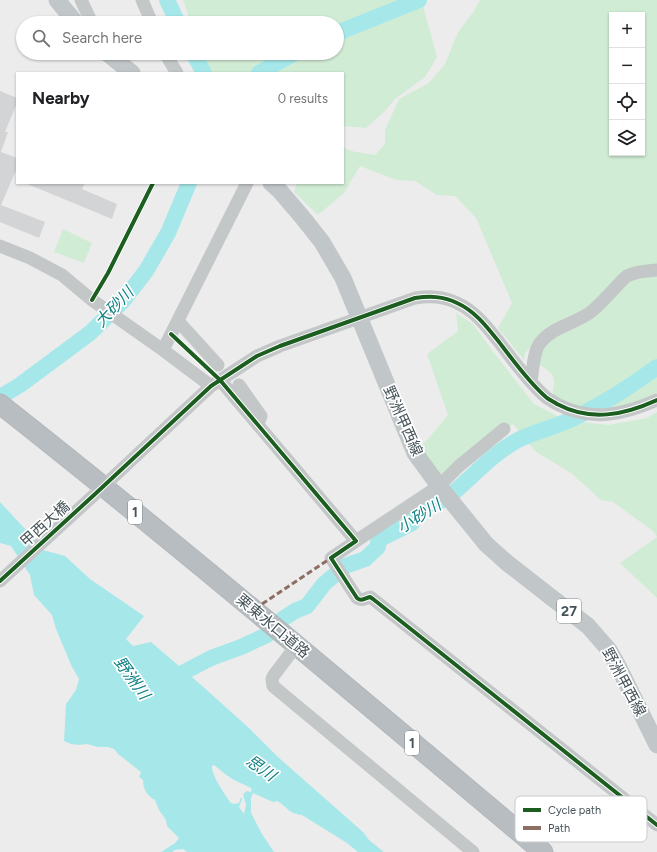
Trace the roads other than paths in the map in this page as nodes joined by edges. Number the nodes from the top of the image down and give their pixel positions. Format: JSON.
{"nodes":[{"id":1,"x":57,"y":0,"type":"edge"},
{"id":2,"x":81,"y":0,"type":"edge"},
{"id":3,"x":142,"y":0,"type":"edge"},
{"id":4,"x":70,"y":16,"type":"edge"},
{"id":5,"x":89,"y":16,"type":"edge"},
{"id":6,"x":149,"y":16,"type":"edge"},
{"id":7,"x":116,"y":60,"type":"edge"},
{"id":8,"x":169,"y":60,"type":"edge"},
{"id":9,"x":131,"y":72,"type":"edge"},
{"id":10,"x":176,"y":72,"type":"edge"},
{"id":11,"x":246,"y":184,"type":"edge"},
{"id":12,"x":272,"y":184,"type":"edge"},
{"id":13,"x":0,"y":246,"type":"edge"},
{"id":14,"x":657,"y":270,"type":"edge"},
{"id":15,"x":359,"y":318,"type":"junction"},
{"id":16,"x":178,"y":321,"type":"junction"},
{"id":17,"x":163,"y":350,"type":"junction"},
{"id":18,"x":218,"y":365,"type":"dead end"},
{"id":19,"x":531,"y":382,"type":"junction"},
{"id":20,"x":216,"y":383,"type":"junction"},
{"id":21,"x":239,"y":385,"type":"dead end"},
{"id":22,"x":657,"y":400,"type":"edge"},
{"id":23,"x":7,"y":409,"type":"edge"},
{"id":24,"x":258,"y":425,"type":"junction"},
{"id":25,"x":504,"y":429,"type":"dead end"},
{"id":26,"x":104,"y":487,"type":"junction"},
{"id":27,"x":446,"y":494,"type":"junction"},
{"id":28,"x":356,"y":541,"type":"junction"},
{"id":29,"x":0,"y":582,"type":"edge"},
{"id":30,"x":296,"y":646,"type":"junction"},
{"id":31,"x":657,"y":744,"type":"edge"},
{"id":32,"x":621,"y":796,"type":"edge"},
{"id":33,"x":647,"y":817,"type":"edge"},
{"id":34,"x":657,"y":825,"type":"edge"},
{"id":35,"x":515,"y":829,"type":"edge"},
{"id":36,"x":531,"y":842,"type":"edge"},
{"id":37,"x":473,"y":852,"type":"edge"},
{"id":38,"x":543,"y":852,"type":"edge"}],
"edges":[{"from":1,"to":4,"type":"main road"},
{"from":2,"to":5,"type":"street"},
{"from":3,"to":6,"type":"street"},
{"from":7,"to":9,"type":"main road"},
{"from":8,"to":10,"type":"street"},
{"from":11,"to":16,"type":"street"},
{"from":12,"to":15,"type":"main road","name":"野洲甲西線","number":"27"},
{"from":13,"to":17,"type":"street"},
{"from":14,"to":19,"type":"street"},
{"from":15,"to":19,"type":"street","name":"甲西大橋"},
{"from":15,"to":20,"type":"street","name":"甲西大橋"},
{"from":15,"to":27,"type":"main road","name":"野洲甲西線","number":"27"},
{"from":16,"to":17,"type":"street"},
{"from":16,"to":18,"type":"street"},
{"from":17,"to":20,"type":"street"},
{"from":19,"to":22,"type":"street","name":"甲西大橋"},
{"from":20,"to":24,"type":"street"},
{"from":20,"to":26,"type":"street","name":"甲西大橋"},
{"from":21,"to":24,"type":"street"},
{"from":23,"to":26,"type":"highway","name":"栗東水口道路","number":"1"},
{"from":24,"to":28,"type":"street"},
{"from":25,"to":27,"type":"street"},
{"from":26,"to":29,"type":"street","name":"甲西大橋"},
{"from":26,"to":30,"type":"highway","name":"栗東水口道路","number":"1"},
{"from":27,"to":28,"type":"street"},
{"from":27,"to":31,"type":"main road","name":"野洲甲西線","number":"27"},
{"from":28,"to":32,"type":"street"},
{"from":30,"to":35,"type":"highway","name":"栗東水口道路","number":"1"},
{"from":30,"to":37,"type":"street"},
{"from":33,"to":34,"type":"street"},
{"from":36,"to":38,"type":"highway","name":"栗東水口道路","number":"1"}]}
